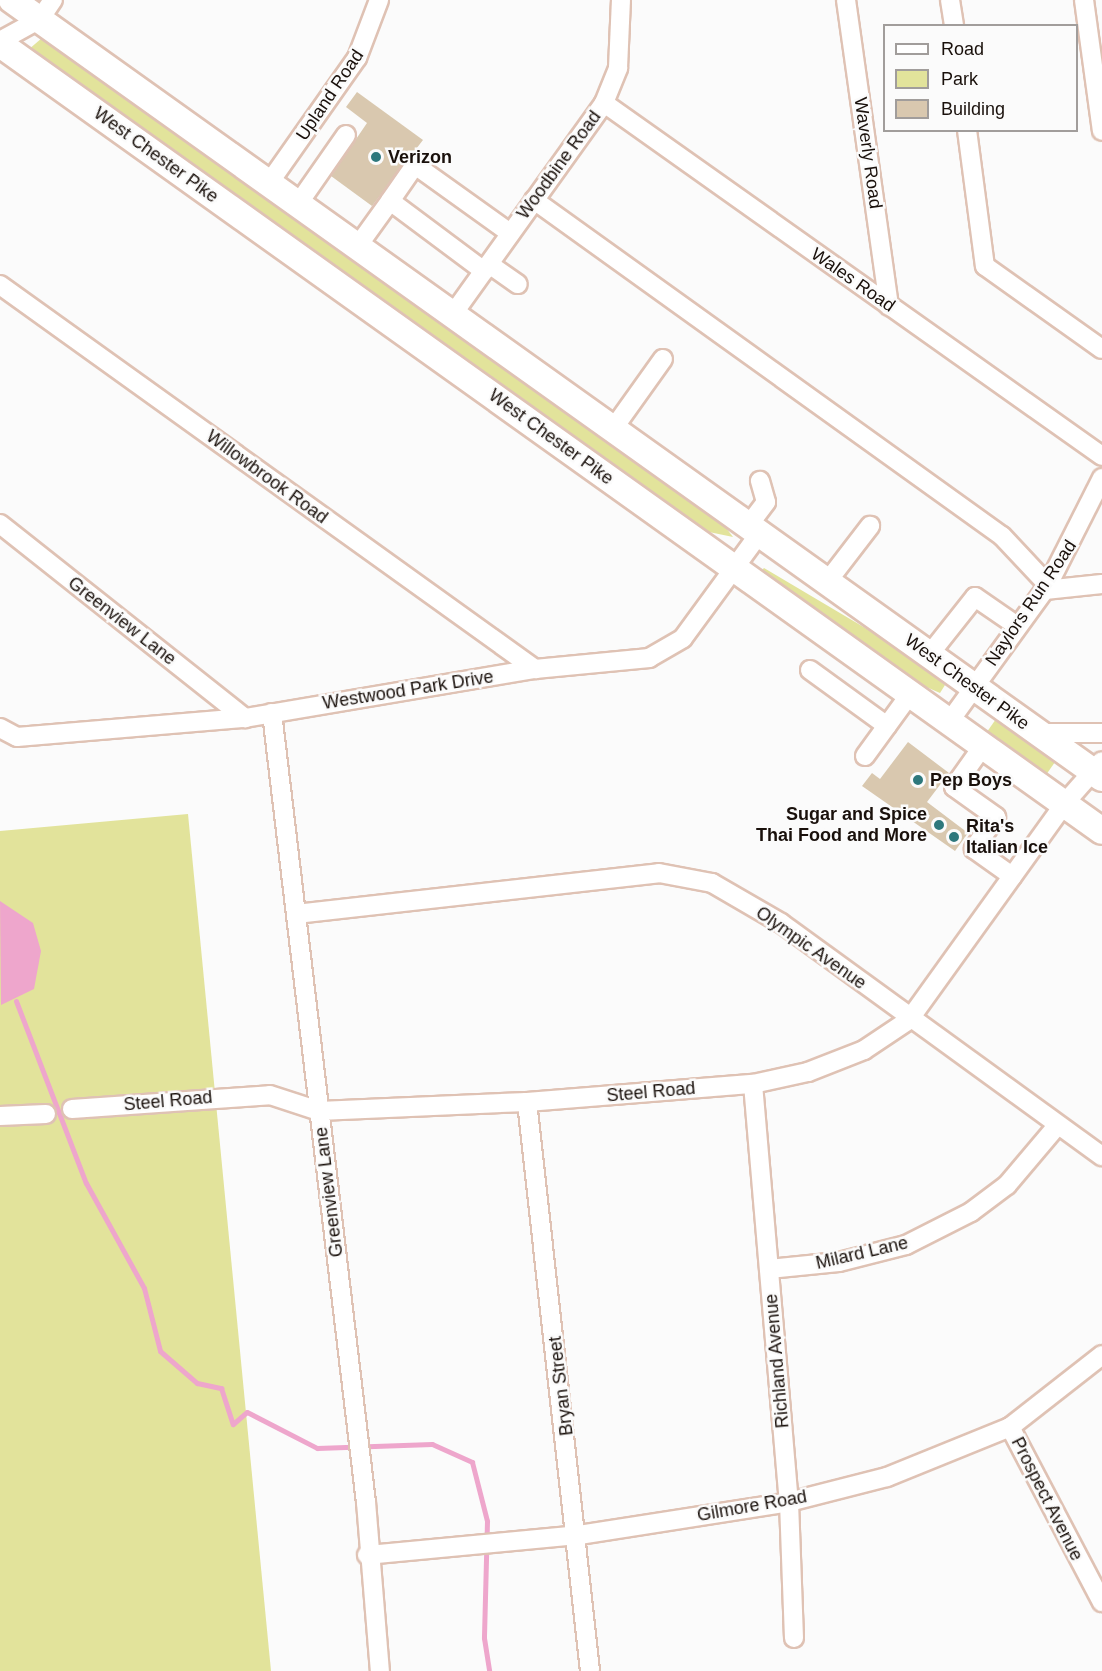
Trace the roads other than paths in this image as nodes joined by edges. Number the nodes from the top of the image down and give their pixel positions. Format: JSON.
{"nodes":[{"id":1,"x":12,"y":0,"type":"edge"},
{"id":2,"x":379,"y":0,"type":"edge"},
{"id":3,"x":621,"y":0,"type":"edge"},
{"id":4,"x":846,"y":0,"type":"edge"},
{"id":5,"x":950,"y":0,"type":"edge"},
{"id":6,"x":1084,"y":0,"type":"edge"},
{"id":7,"x":47,"y":10,"type":"edge"},
{"id":8,"x":954,"y":24,"type":"edge"},
{"id":9,"x":0,"y":42,"type":"edge"},
{"id":10,"x":603,"y":103,"type":"junction"},
{"id":11,"x":1102,"y":131,"type":"edge"},
{"id":12,"x":967,"y":132,"type":"edge"},
{"id":13,"x":346,"y":135,"type":"dead end"},
{"id":14,"x":269,"y":183,"type":"junction"},
{"id":15,"x":534,"y":200,"type":"junction"},
{"id":16,"x":390,"y":201,"type":"junction"},
{"id":17,"x":298,"y":204,"type":"junction"},
{"id":18,"x":510,"y":233,"type":"junction"},
{"id":19,"x":357,"y":247,"type":"junction"},
{"id":20,"x":486,"y":267,"type":"junction"},
{"id":21,"x":518,"y":284,"type":"dead end"},
{"id":22,"x":0,"y":285,"type":"edge"},
{"id":23,"x":889,"y":306,"type":"junction"},
{"id":24,"x":453,"y":314,"type":"junction"},
{"id":25,"x":1102,"y":349,"type":"edge"},
{"id":26,"x":663,"y":358,"type":"dead end"},
{"id":27,"x":613,"y":429,"type":"junction"},
{"id":28,"x":1102,"y":456,"type":"edge"},
{"id":29,"x":1102,"y":478,"type":"edge"},
{"id":30,"x":760,"y":481,"type":"dead end"},
{"id":31,"x":0,"y":524,"type":"edge"},
{"id":32,"x":870,"y":526,"type":"dead end"},
{"id":33,"x":754,"y":530,"type":"junction"},
{"id":34,"x":734,"y":568,"type":"junction"},
{"id":35,"x":827,"y":582,"type":"junction"},
{"id":36,"x":1102,"y":584,"type":"edge"},
{"id":37,"x":1046,"y":587,"type":"junction"},
{"id":38,"x":1017,"y":626,"type":"junction"},
{"id":39,"x":929,"y":655,"type":"junction"},
{"id":40,"x":535,"y":669,"type":"junction"},
{"id":41,"x":810,"y":670,"type":"dead end"},
{"id":42,"x":974,"y":687,"type":"junction"},
{"id":43,"x":910,"y":694,"type":"junction"},
{"id":44,"x":272,"y":713,"type":"junction"},
{"id":45,"x":244,"y":718,"type":"junction"},
{"id":46,"x":949,"y":722,"type":"junction"},
{"id":47,"x":887,"y":726,"type":"junction"},
{"id":48,"x":0,"y":728,"type":"edge"},
{"id":49,"x":1037,"y":732,"type":"junction"},
{"id":50,"x":1102,"y":733,"type":"edge"},
{"id":51,"x":983,"y":746,"type":"junction"},
{"id":52,"x":865,"y":756,"type":"dead end"},
{"id":53,"x":1099,"y":771,"type":"edge"},
{"id":54,"x":1064,"y":804,"type":"junction"},
{"id":55,"x":1102,"y":831,"type":"edge"},
{"id":56,"x":1012,"y":876,"type":"junction"},
{"id":57,"x":296,"y":914,"type":"junction"},
{"id":58,"x":909,"y":1020,"type":"junction"},
{"id":59,"x":753,"y":1084,"type":"junction"},
{"id":60,"x":527,"y":1102,"type":"junction"},
{"id":61,"x":72,"y":1109,"type":"dead end"},
{"id":62,"x":319,"y":1111,"type":"junction"},
{"id":63,"x":46,"y":1114,"type":"dead end"},
{"id":64,"x":0,"y":1116,"type":"edge"},
{"id":65,"x":1056,"y":1127,"type":"junction"},
{"id":66,"x":1102,"y":1156,"type":"edge"},
{"id":67,"x":769,"y":1269,"type":"junction"},
{"id":68,"x":1102,"y":1355,"type":"edge"},
{"id":69,"x":1010,"y":1427,"type":"junction"},
{"id":70,"x":789,"y":1502,"type":"junction"},
{"id":71,"x":579,"y":1535,"type":"junction"},
{"id":72,"x":367,"y":1555,"type":"junction"},
{"id":73,"x":1100,"y":1603,"type":"edge"},
{"id":74,"x":794,"y":1638,"type":"dead end"},
{"id":75,"x":380,"y":1671,"type":"edge"},
{"id":76,"x":590,"y":1671,"type":"edge"}],
"edges":[{"from":1,"to":7,"type":"highway","name":"West Chester Pike"},
{"from":2,"to":14,"type":"street","name":"Upland Road"},
{"from":3,"to":10,"type":"street","name":"Woodbine Road"},
{"from":4,"to":23,"type":"street","name":"Waverly Road"},
{"from":5,"to":8,"type":"street"},
{"from":6,"to":11,"type":"street"},
{"from":7,"to":9,"type":"street"},
{"from":7,"to":14,"type":"highway","name":"West Chester Pike"},
{"from":9,"to":34,"type":"highway","name":"West Chester Pike"},
{"from":10,"to":15,"type":"street","name":"Woodbine Road"},
{"from":10,"to":23,"type":"street","name":"Wales Road"},
{"from":12,"to":25,"type":"street"},
{"from":13,"to":17,"type":"street"},
{"from":14,"to":17,"type":"highway","name":"West Chester Pike"},
{"from":15,"to":18,"type":"street","name":"Woodbine Road"},
{"from":15,"to":37,"type":"street"},
{"from":16,"to":18,"type":"street"},
{"from":16,"to":19,"type":"street"},
{"from":16,"to":20,"type":"street"},
{"from":17,"to":19,"type":"highway","name":"West Chester Pike"},
{"from":18,"to":20,"type":"street","name":"Woodbine Road"},
{"from":19,"to":24,"type":"highway","name":"West Chester Pike"},
{"from":20,"to":21,"type":"street"},
{"from":20,"to":24,"type":"street","name":"Woodbine Road"},
{"from":22,"to":40,"type":"street","name":"Willowbrook Road"},
{"from":23,"to":28,"type":"street","name":"Wales Road"},
{"from":24,"to":27,"type":"highway","name":"West Chester Pike"},
{"from":26,"to":27,"type":"street"},
{"from":27,"to":33,"type":"highway","name":"West Chester Pike"},
{"from":29,"to":37,"type":"street","name":"Naylors Run Road"},
{"from":30,"to":33,"type":"street","name":"Westwood Park Drive"},
{"from":31,"to":45,"type":"street","name":"Greenview Lane"},
{"from":32,"to":35,"type":"street"},
{"from":33,"to":34,"type":"street","name":"Westwood Park Drive"},
{"from":33,"to":35,"type":"highway","name":"West Chester Pike"},
{"from":34,"to":40,"type":"street","name":"Westwood Park Drive"},
{"from":34,"to":43,"type":"highway","name":"West Chester Pike"},
{"from":35,"to":39,"type":"highway","name":"West Chester Pike"},
{"from":36,"to":37,"type":"street"},
{"from":37,"to":38,"type":"street","name":"Naylors Run Road"},
{"from":38,"to":39,"type":"street"},
{"from":38,"to":42,"type":"street","name":"Naylors Run Road"},
{"from":39,"to":42,"type":"highway","name":"West Chester Pike"},
{"from":40,"to":44,"type":"street","name":"Westwood Park Drive"},
{"from":41,"to":47,"type":"street"},
{"from":42,"to":46,"type":"street","name":"Naylors Run Road"},
{"from":42,"to":49,"type":"highway","name":"West Chester Pike"},
{"from":43,"to":46,"type":"highway","name":"West Chester Pike"},
{"from":43,"to":47,"type":"street"},
{"from":44,"to":45,"type":"street","name":"Westwood Park Drive"},
{"from":44,"to":57,"type":"street","name":"Greenview Lane"},
{"from":45,"to":48,"type":"street","name":"Westwood Park Drive"},
{"from":46,"to":51,"type":"highway","name":"West Chester Pike"},
{"from":47,"to":52,"type":"street"},
{"from":49,"to":50,"type":"street"},
{"from":49,"to":53,"type":"highway","name":"West Chester Pike"},
{"from":51,"to":54,"type":"highway","name":"West Chester Pike"},
{"from":51,"to":56,"type":"street"},
{"from":53,"to":54,"type":"street","name":"Steel Road"},
{"from":54,"to":55,"type":"highway","name":"West Chester Pike"},
{"from":54,"to":56,"type":"street","name":"Steel Road"},
{"from":56,"to":58,"type":"street","name":"Steel Road"},
{"from":57,"to":58,"type":"street","name":"Olympic Avenue"},
{"from":57,"to":62,"type":"street","name":"Greenview Lane"},
{"from":58,"to":59,"type":"street","name":"Steel Road"},
{"from":58,"to":65,"type":"street","name":"Olympic Avenue"},
{"from":59,"to":60,"type":"street","name":"Steel Road"},
{"from":59,"to":67,"type":"street","name":"Richland Avenue"},
{"from":60,"to":62,"type":"street","name":"Steel Road"},
{"from":60,"to":71,"type":"street","name":"Bryan Street"},
{"from":61,"to":62,"type":"street","name":"Steel Road"},
{"from":62,"to":72,"type":"street","name":"Greenview Lane"},
{"from":63,"to":64,"type":"street"},
{"from":65,"to":66,"type":"street","name":"Olympic Avenue"},
{"from":65,"to":67,"type":"street","name":"Milard Lane"},
{"from":67,"to":70,"type":"street","name":"Richland Avenue"},
{"from":68,"to":69,"type":"street","name":"Gilmore Road"},
{"from":69,"to":70,"type":"street","name":"Gilmore Road"},
{"from":69,"to":73,"type":"street","name":"Prospect Avenue"},
{"from":70,"to":71,"type":"street","name":"Gilmore Road"},
{"from":70,"to":74,"type":"street","name":"Richland Avenue"},
{"from":71,"to":72,"type":"street","name":"Gilmore Road"},
{"from":71,"to":76,"type":"street","name":"Bryan Street"},
{"from":72,"to":75,"type":"street","name":"Greenview Lane"}]}
